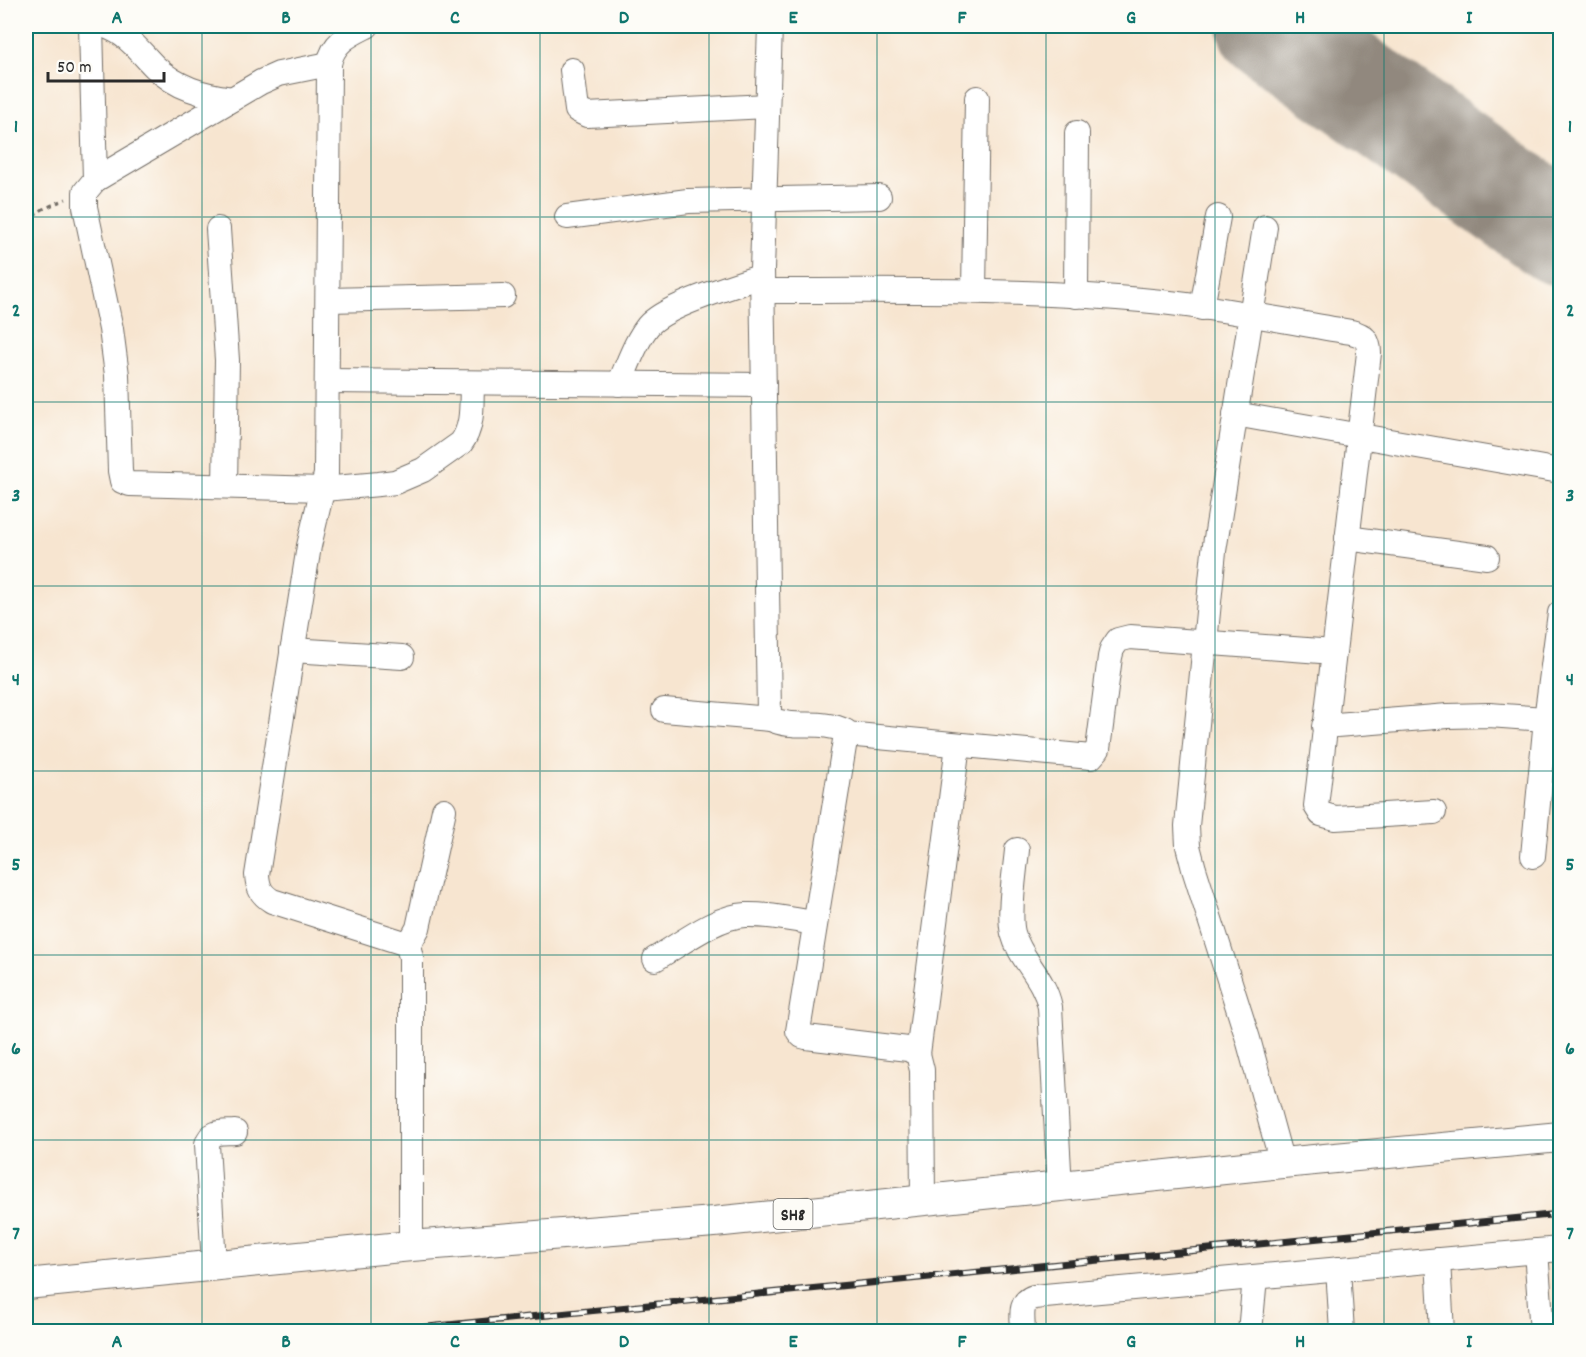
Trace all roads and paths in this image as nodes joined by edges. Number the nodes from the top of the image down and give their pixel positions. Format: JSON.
{"nodes":[{"id":1,"x":91,"y":26,"type":"edge"},
{"id":2,"x":105,"y":26,"type":"edge"},
{"id":3,"x":367,"y":26,"type":"edge"},
{"id":4,"x":770,"y":26,"type":"edge"},
{"id":5,"x":343,"y":32,"type":"edge"},
{"id":6,"x":329,"y":64,"type":"junction"},
{"id":7,"x":572,"y":70,"type":"dead end"},
{"id":8,"x":977,"y":98,"type":"dead end"},
{"id":9,"x":232,"y":99,"type":"junction"},
{"id":10,"x":767,"y":106,"type":"junction"},
{"id":11,"x":1077,"y":133,"type":"dead end"},
{"id":12,"x":90,"y":186,"type":"junction"},
{"id":13,"x":879,"y":197,"type":"dead end"},
{"id":14,"x":764,"y":199,"type":"junction"},
{"id":15,"x":567,"y":217,"type":"dead end"},
{"id":16,"x":1218,"y":217,"type":"dead end"},
{"id":17,"x":26,"y":221,"type":"edge"},
{"id":18,"x":1264,"y":227,"type":"dead end"},
{"id":19,"x":218,"y":229,"type":"dead end"},
{"id":20,"x":763,"y":284,"type":"junction"},
{"id":21,"x":974,"y":291,"type":"junction"},
{"id":22,"x":503,"y":296,"type":"dead end"},
{"id":23,"x":1076,"y":296,"type":"junction"},
{"id":24,"x":328,"y":300,"type":"junction"},
{"id":25,"x":1202,"y":308,"type":"junction"},
{"id":26,"x":1251,"y":315,"type":"junction"},
{"id":27,"x":327,"y":381,"type":"junction"},
{"id":28,"x":472,"y":382,"type":"junction"},
{"id":29,"x":619,"y":384,"type":"junction"},
{"id":30,"x":764,"y":385,"type":"junction"},
{"id":31,"x":1235,"y":414,"type":"junction"},
{"id":32,"x":1360,"y":436,"type":"junction"},
{"id":33,"x":1560,"y":471,"type":"edge"},
{"id":34,"x":225,"y":486,"type":"junction"},
{"id":35,"x":324,"y":489,"type":"junction"},
{"id":36,"x":1347,"y":538,"type":"junction"},
{"id":37,"x":1487,"y":556,"type":"dead end"},
{"id":38,"x":1560,"y":613,"type":"edge"},
{"id":39,"x":1205,"y":643,"type":"junction"},
{"id":40,"x":292,"y":650,"type":"junction"},
{"id":41,"x":1334,"y":652,"type":"junction"},
{"id":42,"x":402,"y":657,"type":"dead end"},
{"id":43,"x":664,"y":710,"type":"dead end"},
{"id":44,"x":771,"y":719,"type":"junction"},
{"id":45,"x":1553,"y":720,"type":"edge"},
{"id":46,"x":1324,"y":726,"type":"junction"},
{"id":47,"x":846,"y":734,"type":"junction"},
{"id":48,"x":958,"y":745,"type":"junction"},
{"id":49,"x":444,"y":810,"type":"dead end"},
{"id":50,"x":1434,"y":812,"type":"dead end"},
{"id":51,"x":1017,"y":850,"type":"dead end"},
{"id":52,"x":1533,"y":856,"type":"dead end"},
{"id":53,"x":815,"y":923,"type":"junction"},
{"id":54,"x":408,"y":946,"type":"junction"},
{"id":55,"x":655,"y":959,"type":"dead end"},
{"id":56,"x":918,"y":1054,"type":"junction"},
{"id":57,"x":235,"y":1132,"type":"dead end"},
{"id":58,"x":1560,"y":1137,"type":"edge"},
{"id":59,"x":1282,"y":1163,"type":"junction"},
{"id":60,"x":1060,"y":1188,"type":"junction"},
{"id":61,"x":923,"y":1201,"type":"junction"},
{"id":62,"x":411,"y":1246,"type":"junction"},
{"id":63,"x":1560,"y":1249,"type":"edge"},
{"id":64,"x":1536,"y":1251,"type":"junction"},
{"id":65,"x":1438,"y":1260,"type":"junction"},
{"id":66,"x":214,"y":1264,"type":"junction"},
{"id":67,"x":1338,"y":1269,"type":"junction"},
{"id":68,"x":1255,"y":1277,"type":"junction"},
{"id":69,"x":26,"y":1284,"type":"edge"},
{"id":70,"x":1023,"y":1332,"type":"edge"},
{"id":71,"x":1251,"y":1332,"type":"edge"},
{"id":72,"x":1342,"y":1332,"type":"edge"},
{"id":73,"x":1442,"y":1332,"type":"edge"},
{"id":74,"x":1542,"y":1332,"type":"edge"}],
"edges":[{"from":1,"to":12,"type":"street"},
{"from":2,"to":9,"type":"street"},
{"from":3,"to":5,"type":"street"},
{"from":4,"to":10,"type":"street"},
{"from":5,"to":6,"type":"street"},
{"from":6,"to":9,"type":"street"},
{"from":6,"to":24,"type":"street"},
{"from":7,"to":10,"type":"street"},
{"from":8,"to":21,"type":"street"},
{"from":9,"to":12,"type":"street"},
{"from":10,"to":14,"type":"street"},
{"from":11,"to":23,"type":"street"},
{"from":12,"to":17,"type":"path"},
{"from":12,"to":34,"type":"street"},
{"from":13,"to":14,"type":"street"},
{"from":14,"to":15,"type":"street"},
{"from":14,"to":20,"type":"street"},
{"from":16,"to":25,"type":"street"},
{"from":18,"to":26,"type":"street"},
{"from":19,"to":34,"type":"street"},
{"from":20,"to":21,"type":"street"},
{"from":20,"to":29,"type":"street"},
{"from":20,"to":30,"type":"street"},
{"from":21,"to":23,"type":"street"},
{"from":22,"to":24,"type":"street"},
{"from":23,"to":25,"type":"street"},
{"from":24,"to":27,"type":"street"},
{"from":25,"to":26,"type":"street"},
{"from":26,"to":31,"type":"street"},
{"from":26,"to":32,"type":"street"},
{"from":27,"to":28,"type":"street"},
{"from":27,"to":35,"type":"street"},
{"from":28,"to":29,"type":"street"},
{"from":28,"to":35,"type":"street"},
{"from":29,"to":30,"type":"street"},
{"from":30,"to":44,"type":"street"},
{"from":31,"to":32,"type":"street"},
{"from":31,"to":39,"type":"street"},
{"from":32,"to":33,"type":"street"},
{"from":32,"to":36,"type":"street"},
{"from":34,"to":35,"type":"street"},
{"from":35,"to":40,"type":"street"},
{"from":36,"to":37,"type":"street"},
{"from":36,"to":41,"type":"street"},
{"from":38,"to":45,"type":"street"},
{"from":39,"to":41,"type":"street"},
{"from":39,"to":48,"type":"street"},
{"from":39,"to":59,"type":"street"},
{"from":40,"to":42,"type":"street"},
{"from":40,"to":54,"type":"street"},
{"from":41,"to":46,"type":"street"},
{"from":43,"to":44,"type":"street"},
{"from":44,"to":47,"type":"street"},
{"from":45,"to":46,"type":"street"},
{"from":45,"to":52,"type":"street"},
{"from":46,"to":50,"type":"street"},
{"from":47,"to":48,"type":"street"},
{"from":47,"to":53,"type":"street"},
{"from":48,"to":56,"type":"street"},
{"from":49,"to":54,"type":"street"},
{"from":51,"to":60,"type":"street"},
{"from":53,"to":55,"type":"street"},
{"from":53,"to":56,"type":"street"},
{"from":54,"to":62,"type":"street"},
{"from":56,"to":61,"type":"street"},
{"from":57,"to":66,"type":"street"},
{"from":58,"to":59,"type":"main road","number":"SH8"},
{"from":59,"to":60,"type":"main road","number":"SH8"},
{"from":60,"to":61,"type":"main road","number":"SH8"},
{"from":61,"to":62,"type":"main road","number":"SH8"},
{"from":62,"to":66,"type":"main road","number":"SH8"},
{"from":63,"to":64,"type":"street"},
{"from":64,"to":65,"type":"street"},
{"from":64,"to":74,"type":"street"},
{"from":65,"to":67,"type":"street"},
{"from":65,"to":73,"type":"street"},
{"from":66,"to":69,"type":"main road","number":"SH8"},
{"from":67,"to":68,"type":"street"},
{"from":67,"to":72,"type":"street"},
{"from":68,"to":70,"type":"street"},
{"from":68,"to":71,"type":"street"}]}
